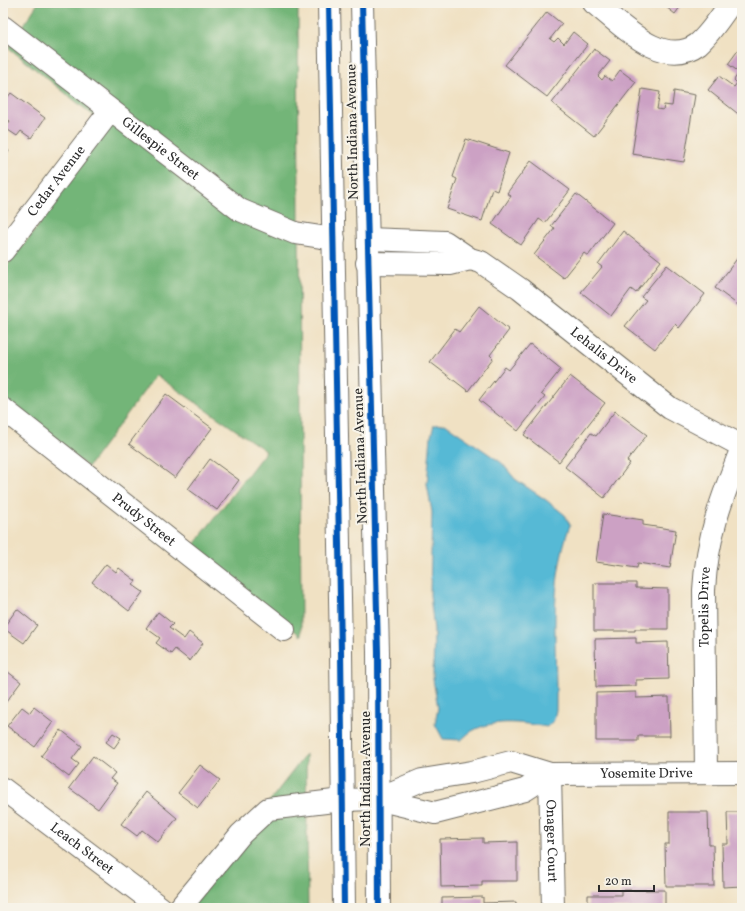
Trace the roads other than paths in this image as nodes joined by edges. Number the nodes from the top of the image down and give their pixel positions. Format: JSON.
{"nodes":[{"id":1,"x":329,"y":3,"type":"edge"},
{"id":2,"x":362,"y":3,"type":"edge"},
{"id":3,"x":594,"y":3,"type":"edge"},
{"id":4,"x":731,"y":3,"type":"edge"},
{"id":5,"x":3,"y":26,"type":"edge"},
{"id":6,"x":110,"y":111,"type":"junction"},
{"id":7,"x":334,"y":239,"type":"junction"},
{"id":8,"x":368,"y":239,"type":"junction"},
{"id":9,"x":3,"y":251,"type":"edge"},
{"id":10,"x":470,"y":259,"type":"junction"},
{"id":11,"x":367,"y":263,"type":"junction"},
{"id":12,"x":3,"y":409,"type":"edge"},
{"id":13,"x":742,"y":447,"type":"edge"},
{"id":14,"x":284,"y":630,"type":"dead end"},
{"id":15,"x":472,"y":772,"type":"junction"},
{"id":16,"x":706,"y":773,"type":"junction"},
{"id":17,"x":550,"y":774,"type":"junction"},
{"id":18,"x":742,"y":774,"type":"edge"},
{"id":19,"x":3,"y":789,"type":"edge"},
{"id":20,"x":377,"y":799,"type":"junction"},
{"id":21,"x":342,"y":800,"type":"junction"},
{"id":22,"x":480,"y":802,"type":"junction"},
{"id":23,"x":162,"y":908,"type":"edge"},
{"id":24,"x":180,"y":908,"type":"edge"},
{"id":25,"x":344,"y":908,"type":"edge"},
{"id":26,"x":379,"y":908,"type":"edge"},
{"id":27,"x":553,"y":908,"type":"edge"}],
"edges":[{"from":1,"to":7,"type":"street","name":"North Indiana Avenue"},
{"from":2,"to":8,"type":"street","name":"North Indiana Avenue"},
{"from":3,"to":4,"type":"street"},
{"from":5,"to":6,"type":"street","name":"Gillespie Street"},
{"from":6,"to":7,"type":"street","name":"Gillespie Street"},
{"from":6,"to":9,"type":"street","name":"Cedar Avenue"},
{"from":7,"to":21,"type":"street","name":"North Indiana Avenue"},
{"from":8,"to":10,"type":"street","name":"Lehalis Drive"},
{"from":8,"to":11,"type":"street","name":"North Indiana Avenue"},
{"from":10,"to":11,"type":"street"},
{"from":10,"to":13,"type":"street","name":"Lehalis Drive"},
{"from":11,"to":20,"type":"street","name":"North Indiana Avenue"},
{"from":12,"to":14,"type":"street","name":"Prudy Street"},
{"from":13,"to":16,"type":"street","name":"Topelis Drive"},
{"from":15,"to":17,"type":"street","name":"Yosemite Drive"},
{"from":15,"to":20,"type":"street","name":"Yosemite Drive"},
{"from":15,"to":22,"type":"street"},
{"from":16,"to":17,"type":"street","name":"Yosemite Drive"},
{"from":16,"to":18,"type":"street","name":"Yosemite Drive"},
{"from":17,"to":22,"type":"street"},
{"from":17,"to":27,"type":"street","name":"Onager Court"},
{"from":19,"to":23,"type":"street","name":"Leach Street"},
{"from":20,"to":21,"type":"street"},
{"from":20,"to":22,"type":"street"},
{"from":20,"to":26,"type":"street","name":"North Indiana Avenue"},
{"from":21,"to":24,"type":"street"},
{"from":21,"to":25,"type":"street","name":"North Indiana Avenue"}]}
